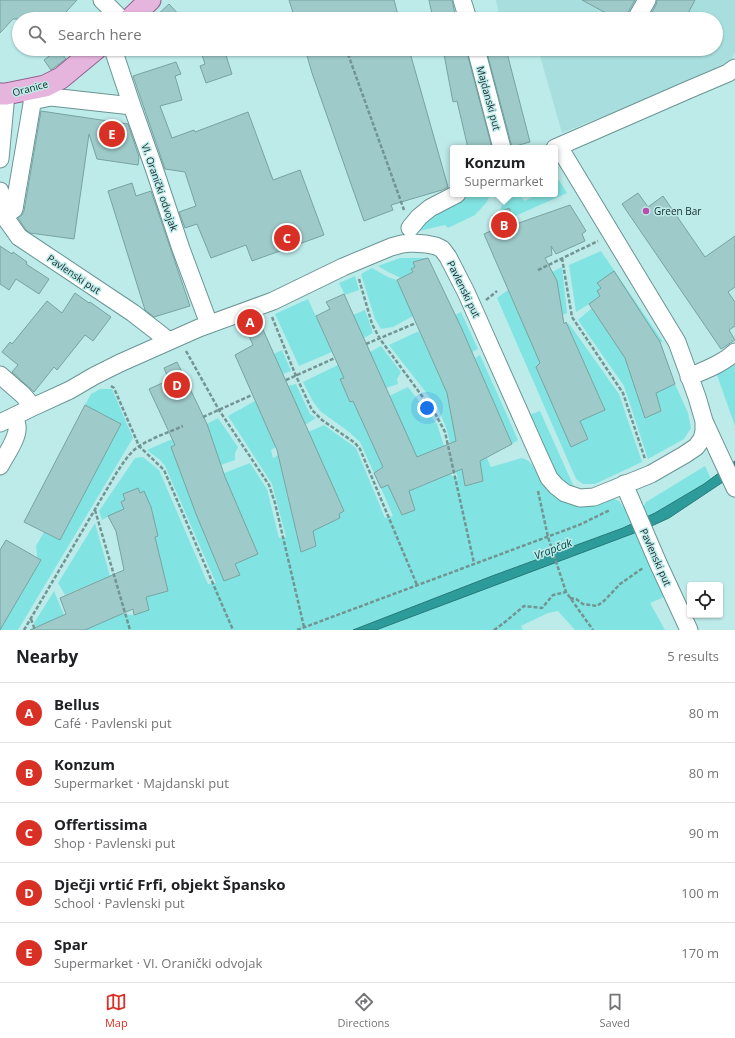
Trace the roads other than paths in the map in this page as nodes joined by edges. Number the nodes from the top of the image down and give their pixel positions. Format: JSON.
{"nodes":[{"id":1,"x":102,"y":0,"type":"edge"},
{"id":2,"x":150,"y":0,"type":"edge"},
{"id":3,"x":462,"y":0,"type":"edge"},
{"id":4,"x":647,"y":0,"type":"edge"},
{"id":5,"x":114,"y":12,"type":"edge"},
{"id":6,"x":137,"y":12,"type":"edge"},
{"id":7,"x":466,"y":12,"type":"edge"},
{"id":8,"x":640,"y":12,"type":"edge"},
{"id":9,"x":88,"y":56,"type":"edge"},
{"id":10,"x":115,"y":56,"type":"edge"},
{"id":11,"x":478,"y":56,"type":"edge"},
{"id":12,"x":735,"y":68,"type":"edge"},
{"id":13,"x":3,"y":94,"type":"edge"},
{"id":14,"x":32,"y":95,"type":"junction"},
{"id":15,"x":132,"y":106,"type":"junction"},
{"id":16,"x":501,"y":145,"type":"edge"},
{"id":17,"x":558,"y":147,"type":"edge"},
{"id":18,"x":558,"y":149,"type":"edge"},
{"id":19,"x":0,"y":159,"type":"edge"},
{"id":20,"x":0,"y":191,"type":"edge"},
{"id":21,"x":451,"y":197,"type":"edge"},
{"id":22,"x":4,"y":216,"type":"junction"},
{"id":23,"x":410,"y":228,"type":"road end"},
{"id":24,"x":209,"y":324,"type":"junction"},
{"id":25,"x":176,"y":343,"type":"junction"},
{"id":26,"x":735,"y":352,"type":"edge"},
{"id":27,"x":0,"y":375,"type":"edge"},
{"id":28,"x":689,"y":377,"type":"junction"},
{"id":29,"x":33,"y":407,"type":"junction"},
{"id":30,"x":7,"y":420,"type":"edge"},
{"id":31,"x":704,"y":421,"type":"junction"},
{"id":32,"x":0,"y":466,"type":"edge"},
{"id":33,"x":624,"y":484,"type":"junction"},
{"id":34,"x":735,"y":488,"type":"edge"},
{"id":35,"x":689,"y":630,"type":"edge"}],
"edges":[{"from":1,"to":5,"type":"street"},
{"from":2,"to":6,"type":"main road"},
{"from":3,"to":7,"type":"street"},
{"from":4,"to":8,"type":"street"},
{"from":9,"to":14,"type":"main road","name":"Oranice"},
{"from":10,"to":15,"type":"street","name":"VI. Oranički odvojak"},
{"from":11,"to":16,"type":"street","name":"Majdanski put"},
{"from":12,"to":17,"type":"street","name":"Pavlenski put"},
{"from":13,"to":14,"type":"main road","name":"Oranice"},
{"from":13,"to":19,"type":"street"},
{"from":14,"to":15,"type":"street"},
{"from":14,"to":22,"type":"street"},
{"from":15,"to":24,"type":"street","name":"VI. Oranički odvojak"},
{"from":18,"to":28,"type":"street","name":"Pavlenski put"},
{"from":20,"to":22,"type":"street","name":"Pavlenski put"},
{"from":21,"to":23,"type":"street"},
{"from":22,"to":25,"type":"street","name":"Pavlenski put"},
{"from":24,"to":25,"type":"street","name":"Pavlenski put"},
{"from":24,"to":33,"type":"street","name":"Pavlenski put"},
{"from":25,"to":29,"type":"street","name":"Pavlenski put"},
{"from":26,"to":28,"type":"street"},
{"from":27,"to":29,"type":"street"},
{"from":28,"to":31,"type":"street","name":"Pavlenski put"},
{"from":29,"to":30,"type":"street","name":"Pavlenski put"},
{"from":30,"to":32,"type":"street","name":"Pavlenski put"},
{"from":31,"to":33,"type":"street","name":"Pavlenski put"},
{"from":31,"to":34,"type":"street"},
{"from":33,"to":35,"type":"street","name":"Pavlenski put"}]}
